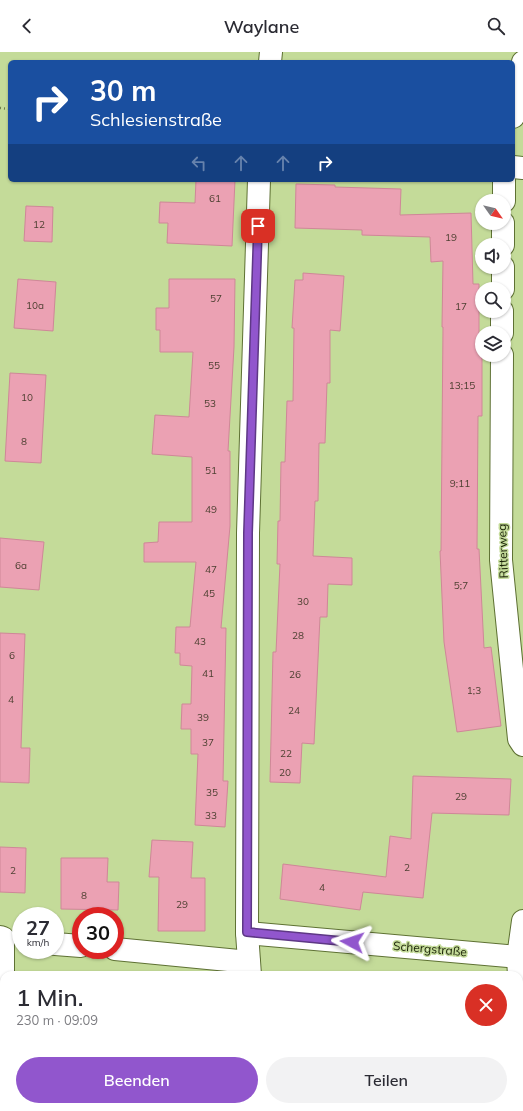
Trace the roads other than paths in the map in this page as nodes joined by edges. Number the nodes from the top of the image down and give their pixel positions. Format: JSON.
{"nodes":[{"id":1,"x":523,"y":62,"type":"edge"},
{"id":2,"x":515,"y":106,"type":"edge"},
{"id":3,"x":259,"y":182,"type":"edge"},
{"id":4,"x":504,"y":182,"type":"edge"},
{"id":5,"x":504,"y":194,"type":"edge"},
{"id":6,"x":502,"y":362,"type":"edge"},
{"id":7,"x":523,"y":745,"type":"edge"},
{"id":8,"x":523,"y":921,"type":"edge"},
{"id":9,"x":247,"y":932,"type":"junction"},
{"id":10,"x":8,"y":939,"type":"edge"},
{"id":11,"x":124,"y":950,"type":"edge"},
{"id":12,"x":518,"y":957,"type":"junction"},
{"id":13,"x":249,"y":968,"type":"edge"},
{"id":14,"x":7,"y":971,"type":"edge"},
{"id":15,"x":519,"y":971,"type":"edge"}],
"edges":[{"from":1,"to":2,"type":"street"},
{"from":3,"to":9,"type":"street"},
{"from":4,"to":5,"type":"street"},
{"from":6,"to":7,"type":"street","name":"Ritterweg"},
{"from":8,"to":12,"type":"street"},
{"from":9,"to":12,"type":"street","name":"Schergstraße"},
{"from":9,"to":13,"type":"street"},
{"from":10,"to":14,"type":"street"},
{"from":11,"to":13,"type":"street"},
{"from":12,"to":15,"type":"street"}]}
